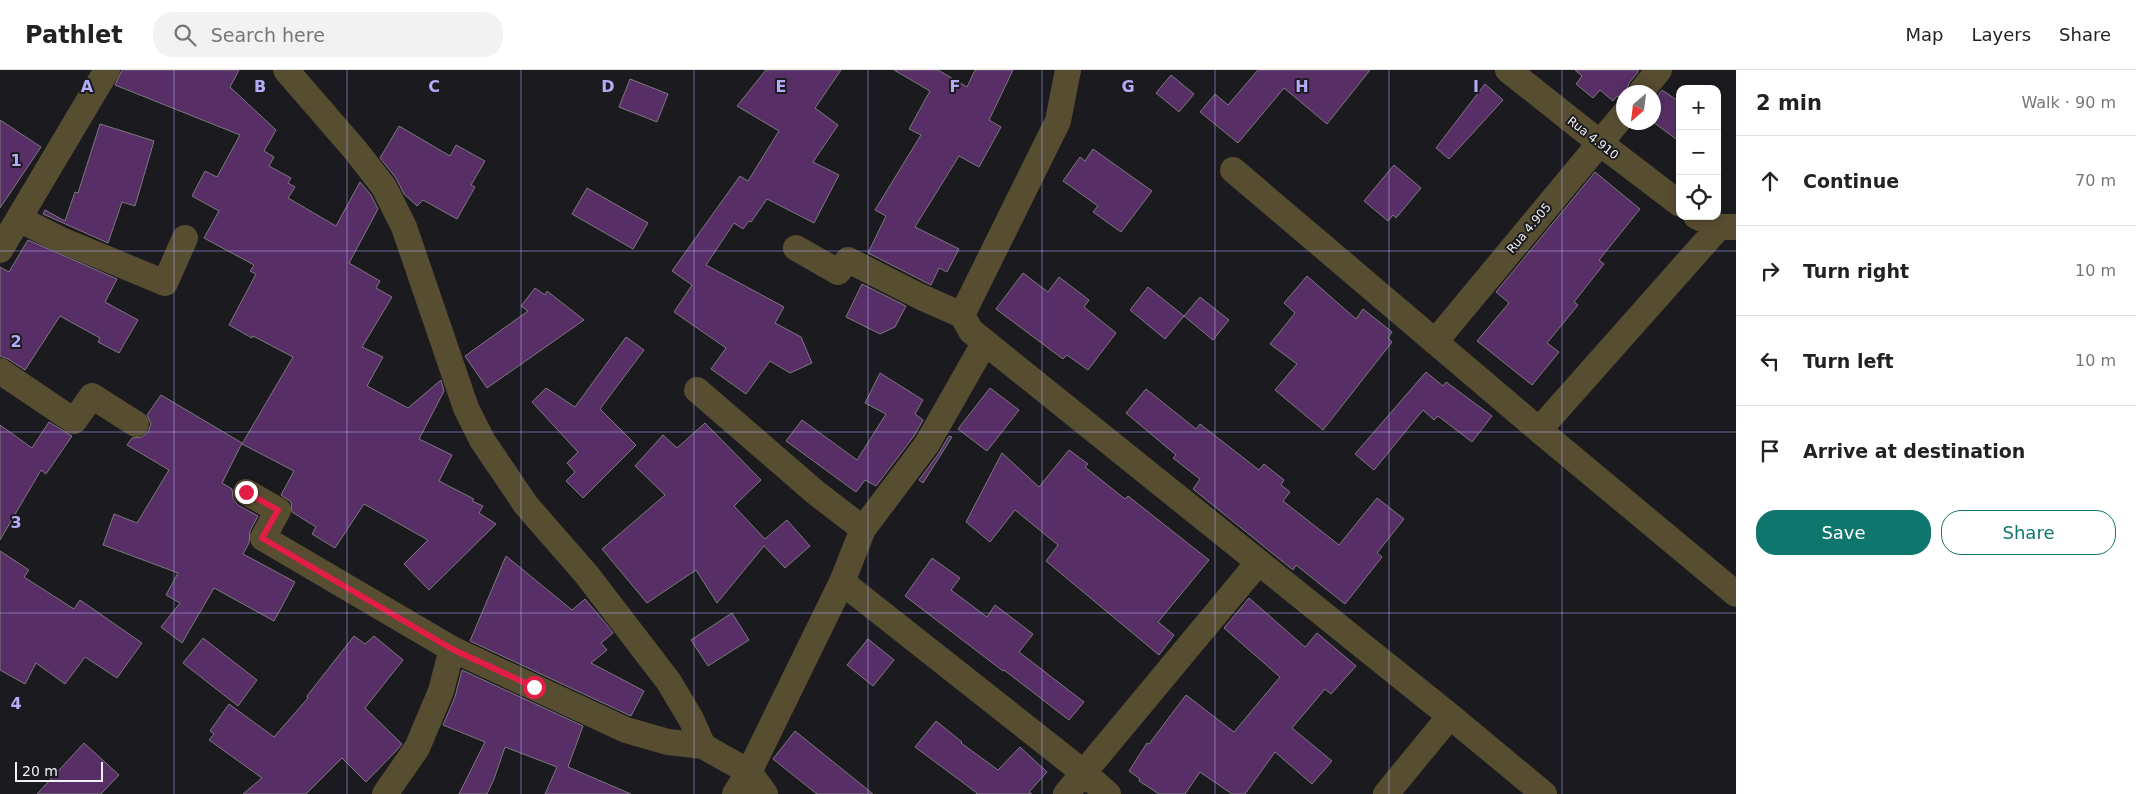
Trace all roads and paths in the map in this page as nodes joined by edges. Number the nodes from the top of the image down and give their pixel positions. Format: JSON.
{"nodes":[{"id":1,"x":107,"y":70,"type":"edge"},
{"id":2,"x":286,"y":70,"type":"edge"},
{"id":3,"x":1068,"y":70,"type":"edge"},
{"id":4,"x":1508,"y":70,"type":"edge"},
{"id":5,"x":1659,"y":70,"type":"edge"},
{"id":6,"x":1647,"y":85,"type":"edge"},
{"id":7,"x":1616,"y":124,"type":"edge"},
{"id":8,"x":1600,"y":144,"type":"junction"},
{"id":9,"x":1233,"y":170,"type":"dead end"},
{"id":10,"x":1676,"y":201,"type":"edge"},
{"id":11,"x":19,"y":219,"type":"junction"},
{"id":12,"x":1717,"y":223,"type":"edge"},
{"id":13,"x":185,"y":238,"type":"dead end"},
{"id":14,"x":796,"y":248,"type":"dead end"},
{"id":15,"x":0,"y":250,"type":"edge"},
{"id":16,"x":962,"y":315,"type":"junction"},
{"id":17,"x":985,"y":342,"type":"junction"},
{"id":18,"x":1435,"y":342,"type":"junction"},
{"id":19,"x":0,"y":371,"type":"edge"},
{"id":20,"x":698,"y":390,"type":"dead end"},
{"id":21,"x":136,"y":424,"type":"dead end"},
{"id":22,"x":1539,"y":430,"type":"junction"},
{"id":23,"x":246,"y":492,"type":"dead end"},
{"id":24,"x":862,"y":529,"type":"junction"},
{"id":25,"x":1258,"y":563,"type":"junction"},
{"id":26,"x":842,"y":582,"type":"junction"},
{"id":27,"x":1736,"y":594,"type":"edge"},
{"id":28,"x":452,"y":649,"type":"junction"},
{"id":29,"x":1450,"y":716,"type":"junction"},
{"id":30,"x":703,"y":746,"type":"junction"},
{"id":31,"x":749,"y":772,"type":"junction"},
{"id":32,"x":1084,"y":773,"type":"junction"},
{"id":33,"x":385,"y":794,"type":"edge"},
{"id":34,"x":735,"y":794,"type":"edge"},
{"id":35,"x":765,"y":794,"type":"edge"},
{"id":36,"x":1066,"y":794,"type":"edge"},
{"id":37,"x":1108,"y":794,"type":"edge"},
{"id":38,"x":1386,"y":794,"type":"edge"},
{"id":39,"x":1544,"y":794,"type":"edge"}],
"edges":[{"from":1,"to":11,"type":"street"},
{"from":2,"to":30,"type":"street"},
{"from":3,"to":16,"type":"street"},
{"from":4,"to":8,"type":"street","name":"Rua 4.910"},
{"from":5,"to":6,"type":"street"},
{"from":7,"to":8,"type":"street","name":"Rua 4.905"},
{"from":8,"to":10,"type":"street","name":"Rua 4.910"},
{"from":8,"to":18,"type":"street","name":"Rua 4.905"},
{"from":9,"to":18,"type":"street"},
{"from":11,"to":13,"type":"street"},
{"from":11,"to":15,"type":"street"},
{"from":12,"to":22,"type":"street"},
{"from":14,"to":16,"type":"street"},
{"from":16,"to":17,"type":"street"},
{"from":17,"to":24,"type":"street"},
{"from":17,"to":25,"type":"street"},
{"from":18,"to":22,"type":"street"},
{"from":19,"to":21,"type":"street"},
{"from":20,"to":24,"type":"street"},
{"from":22,"to":27,"type":"street"},
{"from":23,"to":28,"type":"street"},
{"from":24,"to":26,"type":"street"},
{"from":25,"to":29,"type":"street"},
{"from":25,"to":32,"type":"street"},
{"from":26,"to":31,"type":"street"},
{"from":26,"to":32,"type":"street"},
{"from":28,"to":30,"type":"street"},
{"from":28,"to":33,"type":"street"},
{"from":29,"to":38,"type":"street"},
{"from":29,"to":39,"type":"street"},
{"from":30,"to":31,"type":"street"},
{"from":31,"to":34,"type":"street"},
{"from":31,"to":35,"type":"street"},
{"from":32,"to":36,"type":"street"},
{"from":32,"to":37,"type":"street"}]}
